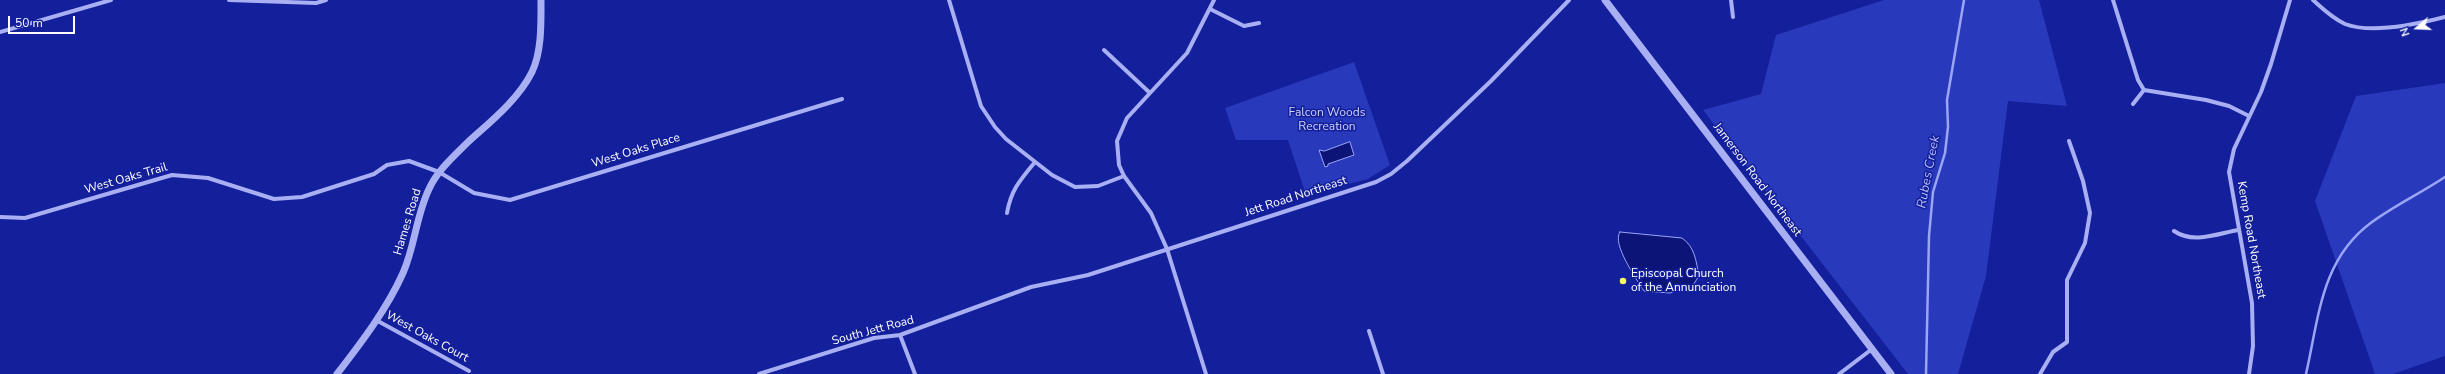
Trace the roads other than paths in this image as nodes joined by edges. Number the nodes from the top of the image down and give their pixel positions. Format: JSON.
{"nodes":[{"id":1,"x":111,"y":0,"type":"edge"},
{"id":2,"x":230,"y":0,"type":"edge"},
{"id":3,"x":326,"y":0,"type":"edge"},
{"id":4,"x":541,"y":0,"type":"edge"},
{"id":5,"x":949,"y":0,"type":"edge"},
{"id":6,"x":1214,"y":0,"type":"edge"},
{"id":7,"x":1569,"y":0,"type":"edge"},
{"id":8,"x":1605,"y":0,"type":"edge"},
{"id":9,"x":1731,"y":0,"type":"edge"},
{"id":10,"x":2113,"y":0,"type":"edge"},
{"id":11,"x":2290,"y":0,"type":"edge"},
{"id":12,"x":2313,"y":0,"type":"edge"},
{"id":13,"x":1210,"y":9,"type":"junction"},
{"id":14,"x":2445,"y":17,"type":"edge"},
{"id":15,"x":1733,"y":18,"type":"dead end"},
{"id":16,"x":1259,"y":23,"type":"dead end"},
{"id":17,"x":0,"y":32,"type":"edge"},
{"id":18,"x":1104,"y":50,"type":"dead end"},
{"id":19,"x":2144,"y":90,"type":"junction"},
{"id":20,"x":1150,"y":93,"type":"junction"},
{"id":21,"x":842,"y":99,"type":"dead end"},
{"id":22,"x":2133,"y":104,"type":"dead end"},
{"id":23,"x":2249,"y":116,"type":"junction"},
{"id":24,"x":2069,"y":141,"type":"dead end"},
{"id":25,"x":1035,"y":162,"type":"junction"},
{"id":26,"x":439,"y":172,"type":"junction"},
{"id":27,"x":1124,"y":176,"type":"junction"},
{"id":28,"x":1007,"y":213,"type":"dead end"},
{"id":29,"x":0,"y":217,"type":"edge"},
{"id":30,"x":2238,"y":230,"type":"junction"},
{"id":31,"x":2174,"y":231,"type":"dead end"},
{"id":32,"x":1167,"y":249,"type":"junction"},
{"id":33,"x":968,"y":310,"type":"joint"},
{"id":34,"x":376,"y":320,"type":"junction"},
{"id":35,"x":1369,"y":331,"type":"dead end"},
{"id":36,"x":900,"y":335,"type":"junction"},
{"id":37,"x":1872,"y":349,"type":"junction"},
{"id":38,"x":469,"y":371,"type":"dead end"},
{"id":39,"x":337,"y":374,"type":"edge"},
{"id":40,"x":759,"y":374,"type":"edge"},
{"id":41,"x":915,"y":374,"type":"edge"},
{"id":42,"x":1206,"y":374,"type":"edge"},
{"id":43,"x":1383,"y":374,"type":"edge"},
{"id":44,"x":1839,"y":374,"type":"edge"},
{"id":45,"x":1891,"y":374,"type":"edge"},
{"id":46,"x":2040,"y":374,"type":"edge"},
{"id":47,"x":2249,"y":374,"type":"edge"}],
"edges":[{"from":1,"to":17,"type":"street"},
{"from":2,"to":3,"type":"street"},
{"from":4,"to":26,"type":"street","name":"Hames Road"},
{"from":5,"to":25,"type":"street"},
{"from":6,"to":13,"type":"street"},
{"from":7,"to":32,"type":"street","name":"Jett Road Northeast"},
{"from":8,"to":37,"type":"street","name":"Jamerson Road Northeast"},
{"from":9,"to":15,"type":"street"},
{"from":10,"to":19,"type":"street"},
{"from":11,"to":23,"type":"street","name":"Kemp Road Northeast"},
{"from":12,"to":14,"type":"street"},
{"from":13,"to":16,"type":"street"},
{"from":13,"to":20,"type":"street"},
{"from":18,"to":20,"type":"street"},
{"from":19,"to":22,"type":"street"},
{"from":19,"to":23,"type":"street"},
{"from":20,"to":27,"type":"street"},
{"from":21,"to":26,"type":"street","name":"West Oaks Place"},
{"from":23,"to":30,"type":"street","name":"Kemp Road Northeast"},
{"from":24,"to":46,"type":"street"},
{"from":25,"to":27,"type":"street"},
{"from":25,"to":28,"type":"street"},
{"from":26,"to":29,"type":"street","name":"West Oaks Trail"},
{"from":26,"to":34,"type":"street","name":"Hames Road"},
{"from":27,"to":32,"type":"street"},
{"from":30,"to":31,"type":"street"},
{"from":30,"to":47,"type":"street","name":"Kemp Road Northeast"},
{"from":32,"to":33,"type":"street","name":"Jett Road Northeast"},
{"from":32,"to":42,"type":"street"},
{"from":33,"to":36,"type":"street","name":"South Jett Road"},
{"from":34,"to":38,"type":"street","name":"West Oaks Court"},
{"from":34,"to":39,"type":"street","name":"Hames Road"},
{"from":35,"to":43,"type":"street"},
{"from":36,"to":40,"type":"street","name":"South Jett Road"},
{"from":36,"to":41,"type":"street"},
{"from":37,"to":44,"type":"street"},
{"from":37,"to":45,"type":"street","name":"Jamerson Road Northeast"}]}
